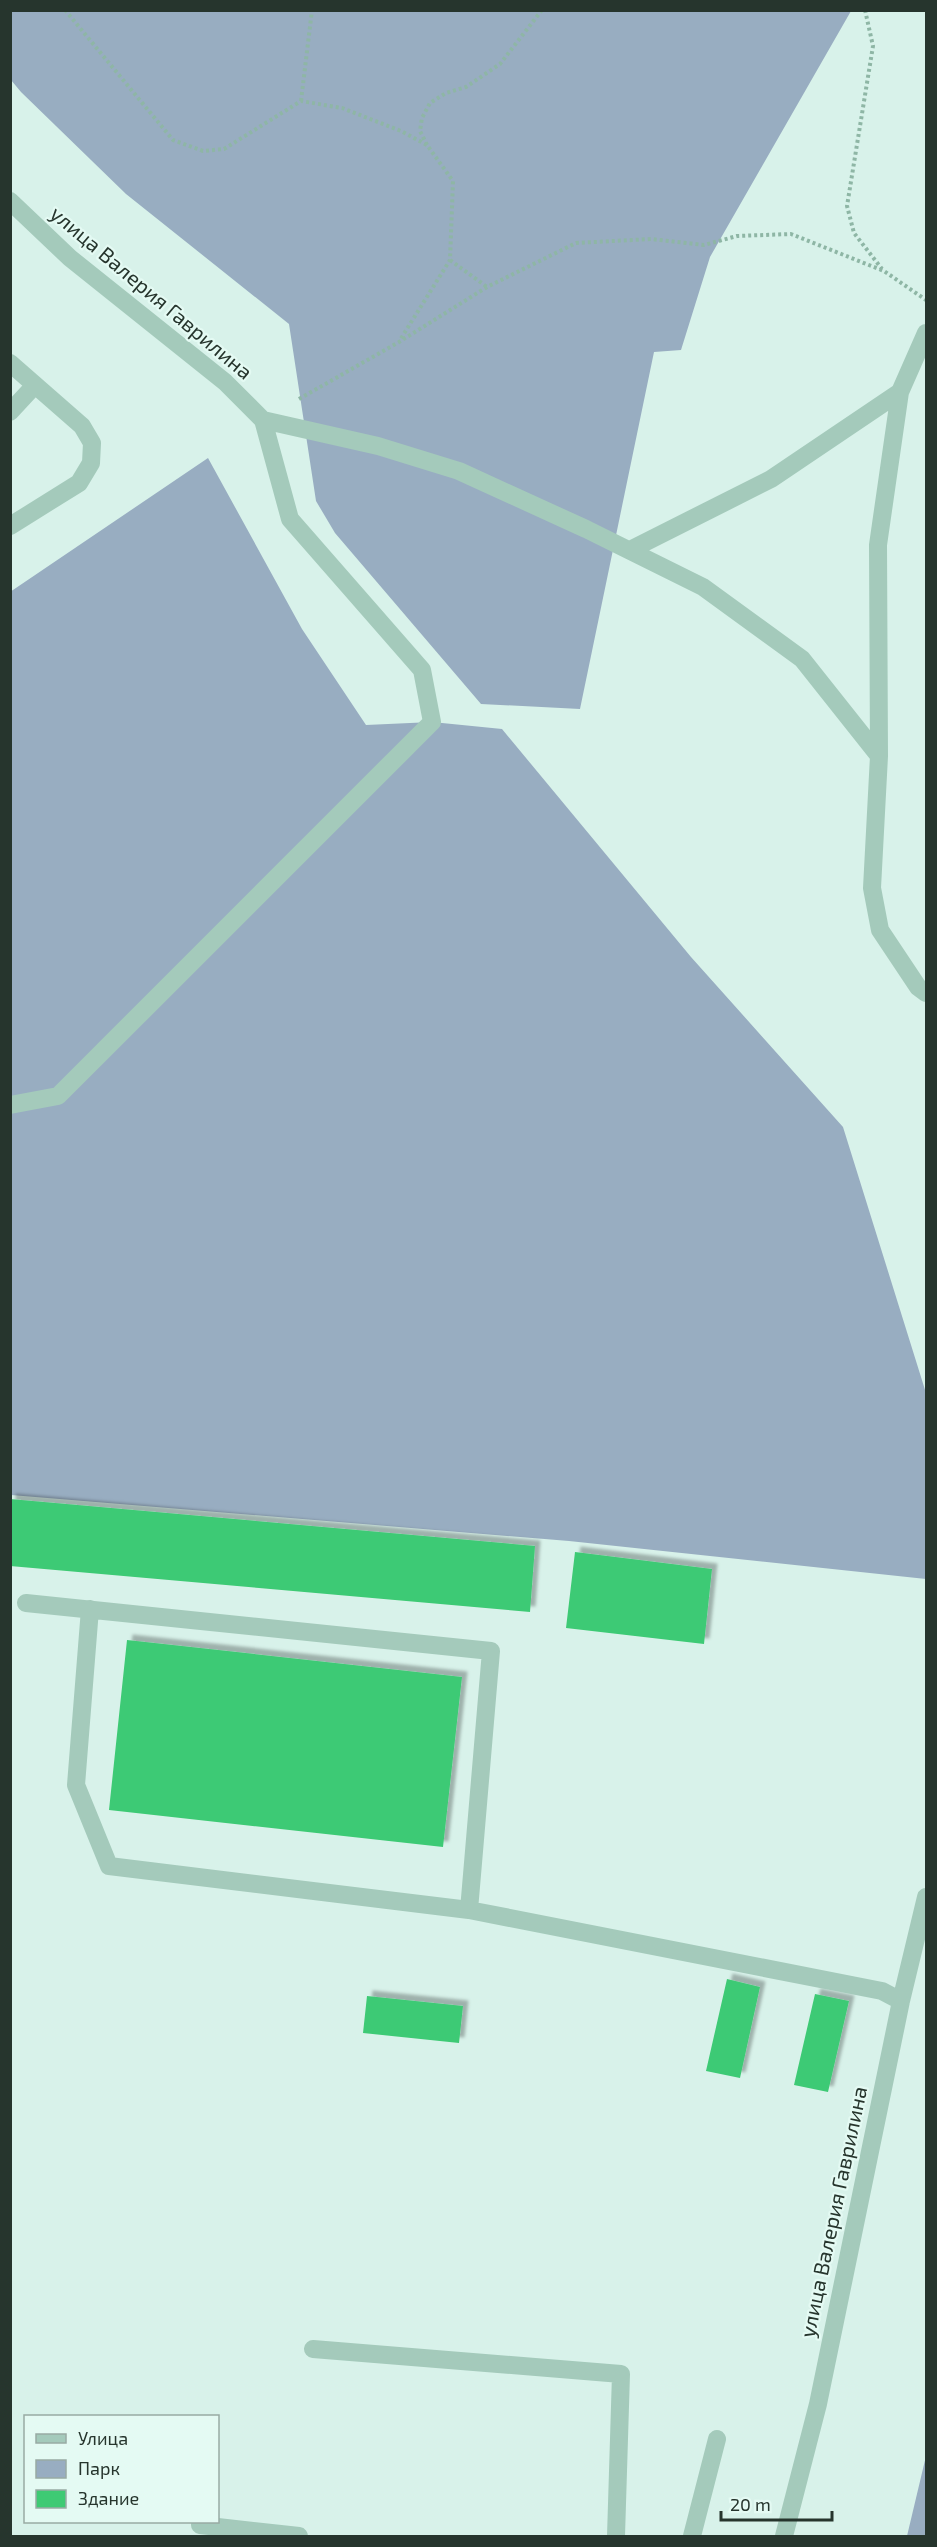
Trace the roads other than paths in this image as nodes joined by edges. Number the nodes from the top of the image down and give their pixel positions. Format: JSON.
{"nodes":[{"id":1,"x":10,"y":201,"type":"edge"},
{"id":2,"x":927,"y":333,"type":"edge"},
{"id":3,"x":10,"y":363,"type":"edge"},
{"id":4,"x":35,"y":385,"type":"junction"},
{"id":5,"x":900,"y":393,"type":"junction"},
{"id":6,"x":10,"y":412,"type":"edge"},
{"id":7,"x":263,"y":420,"type":"junction"},
{"id":8,"x":10,"y":526,"type":"edge"},
{"id":9,"x":630,"y":550,"type":"junction"},
{"id":10,"x":879,"y":756,"type":"junction"},
{"id":11,"x":922,"y":990,"type":"edge"},
{"id":12,"x":10,"y":1105,"type":"edge"},
{"id":13,"x":26,"y":1603,"type":"dead end"},
{"id":14,"x":90,"y":1610,"type":"junction"},
{"id":15,"x":927,"y":1897,"type":"edge"},
{"id":16,"x":469,"y":1910,"type":"junction"},
{"id":17,"x":901,"y":2001,"type":"junction"},
{"id":18,"x":314,"y":2349,"type":"dead end"},
{"id":19,"x":717,"y":2439,"type":"dead end"},
{"id":20,"x":200,"y":2525,"type":"dead end"},
{"id":21,"x":299,"y":2536,"type":"edge"},
{"id":22,"x":616,"y":2536,"type":"edge"},
{"id":23,"x":692,"y":2536,"type":"edge"},
{"id":24,"x":784,"y":2536,"type":"edge"}],
"edges":[{"from":1,"to":7,"type":"street","name":"улица Валерия Гаврилина"},
{"from":2,"to":5,"type":"street"},
{"from":3,"to":4,"type":"street"},
{"from":4,"to":6,"type":"street"},
{"from":4,"to":8,"type":"street"},
{"from":5,"to":9,"type":"street"},
{"from":5,"to":10,"type":"street"},
{"from":7,"to":9,"type":"street"},
{"from":7,"to":12,"type":"street"},
{"from":9,"to":10,"type":"street"},
{"from":10,"to":11,"type":"street"},
{"from":13,"to":14,"type":"street"},
{"from":14,"to":16,"type":"street"},
{"from":14,"to":16,"type":"street"},
{"from":15,"to":17,"type":"street","name":"улица Валерия Гаврилина"},
{"from":16,"to":17,"type":"street"},
{"from":17,"to":24,"type":"street","name":"улица Валерия Гаврилина"},
{"from":18,"to":22,"type":"street"},
{"from":19,"to":23,"type":"street"},
{"from":20,"to":21,"type":"street"}]}
